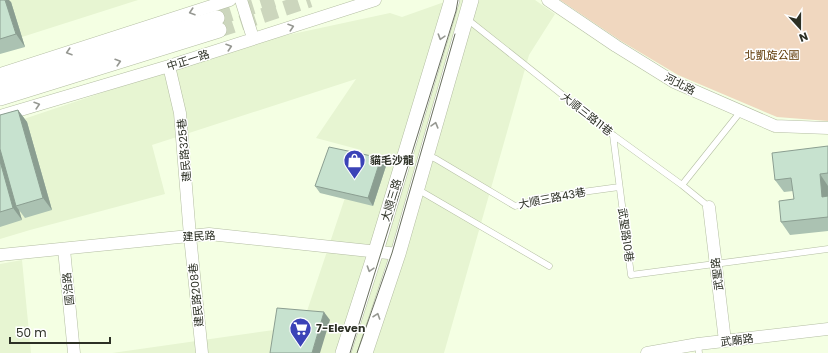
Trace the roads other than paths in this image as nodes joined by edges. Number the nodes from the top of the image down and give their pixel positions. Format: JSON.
{"nodes":[{"id":1,"x":230,"y":0,"type":"edge"},
{"id":2,"x":241,"y":0,"type":"edge"},
{"id":3,"x":375,"y":0,"type":"edge"},
{"id":4,"x":452,"y":0,"type":"edge"},
{"id":5,"x":471,"y":0,"type":"edge"},
{"id":6,"x":548,"y":0,"type":"edge"},
{"id":7,"x":466,"y":18,"type":"junction"},
{"id":8,"x":254,"y":38,"type":"junction"},
{"id":9,"x":169,"y":66,"type":"junction"},
{"id":10,"x":0,"y":74,"type":"edge"},
{"id":11,"x":0,"y":86,"type":"edge"},
{"id":12,"x":0,"y":98,"type":"edge"},
{"id":13,"x":741,"y":111,"type":"junction"},
{"id":14,"x":0,"y":116,"type":"edge"},
{"id":15,"x":828,"y":128,"type":"edge"},
{"id":16,"x":613,"y":135,"type":"junction"},
{"id":17,"x":427,"y":154,"type":"junction"},
{"id":18,"x":682,"y":185,"type":"junction"},
{"id":19,"x":620,"y":187,"type":"junction"},
{"id":20,"x":417,"y":189,"type":"junction"},
{"id":21,"x":709,"y":207,"type":"joint"},
{"id":22,"x":190,"y":236,"type":"junction"},
{"id":23,"x":828,"y":249,"type":"edge"},
{"id":24,"x":64,"y":250,"type":"junction"},
{"id":25,"x":376,"y":251,"type":"junction"},
{"id":26,"x":398,"y":254,"type":"junction"},
{"id":27,"x":0,"y":256,"type":"edge"},
{"id":28,"x":716,"y":264,"type":"junction"},
{"id":29,"x":549,"y":266,"type":"dead end"},
{"id":30,"x":828,"y":329,"type":"edge"},
{"id":31,"x":725,"y":342,"type":"junction"},
{"id":32,"x":699,"y":349,"type":"edge"},
{"id":33,"x":74,"y":353,"type":"edge"},
{"id":34,"x":202,"y":353,"type":"edge"},
{"id":35,"x":343,"y":353,"type":"edge"},
{"id":36,"x":365,"y":353,"type":"edge"},
{"id":37,"x":647,"y":353,"type":"edge"}],
"edges":[{"from":1,"to":10,"type":"street","one_way":true},
{"from":2,"to":8,"type":"street"},
{"from":8,"to":3,"type":"street","name":"中正一路","one_way":true},
{"from":4,"to":25,"type":"street","name":"大順三路","one_way":true},
{"from":5,"to":7,"type":"street","name":"大順三路"},
{"from":6,"to":13,"type":"street","name":"河北路"},
{"from":7,"to":16,"type":"lane","name":"大順三路11巷"},
{"from":17,"to":7,"type":"street","name":"大順三路","one_way":true},
{"from":9,"to":8,"type":"street","name":"中正一路","one_way":true},
{"from":14,"to":9,"type":"street","name":"中正一路","one_way":true},
{"from":9,"to":22,"type":"street","name":"建民路325巷"},
{"from":12,"to":11,"type":"street","name":"中正一路","one_way":true},
{"from":13,"to":15,"type":"street","name":"河北路"},
{"from":13,"to":18,"type":"lane"},
{"from":16,"to":18,"type":"lane","name":"大順三路11巷"},
{"from":16,"to":19,"type":"lane","name":"武聖路10巷"},
{"from":17,"to":19,"type":"lane","name":"大順三路43巷"},
{"from":17,"to":20,"type":"street","name":"大順三路"},
{"from":18,"to":21,"type":"lane","name":"大順三路11巷"},
{"from":19,"to":28,"type":"lane","name":"武聖路10巷"},
{"from":20,"to":26,"type":"street","name":"大順三路"},
{"from":20,"to":29,"type":"lane"},
{"from":21,"to":28,"type":"street","name":"武聖路"},
{"from":22,"to":24,"type":"street","name":"建民路"},
{"from":22,"to":25,"type":"street","name":"建民路"},
{"from":22,"to":34,"type":"street","name":"建民路208巷"},
{"from":23,"to":28,"type":"lane"},
{"from":24,"to":27,"type":"street","name":"建民路"},
{"from":24,"to":33,"type":"street","name":"國治路"},
{"from":25,"to":26,"type":"street","name":"建民路"},
{"from":25,"to":35,"type":"street","name":"大順三路","one_way":true},
{"from":36,"to":26,"type":"street","name":"大順三路","one_way":true},
{"from":28,"to":31,"type":"street","name":"武聖路"},
{"from":30,"to":31,"type":"street","name":"武廟路"},
{"from":31,"to":32,"type":"street","name":"武廟路"},
{"from":32,"to":37,"type":"street","name":"武廟路"}]}
